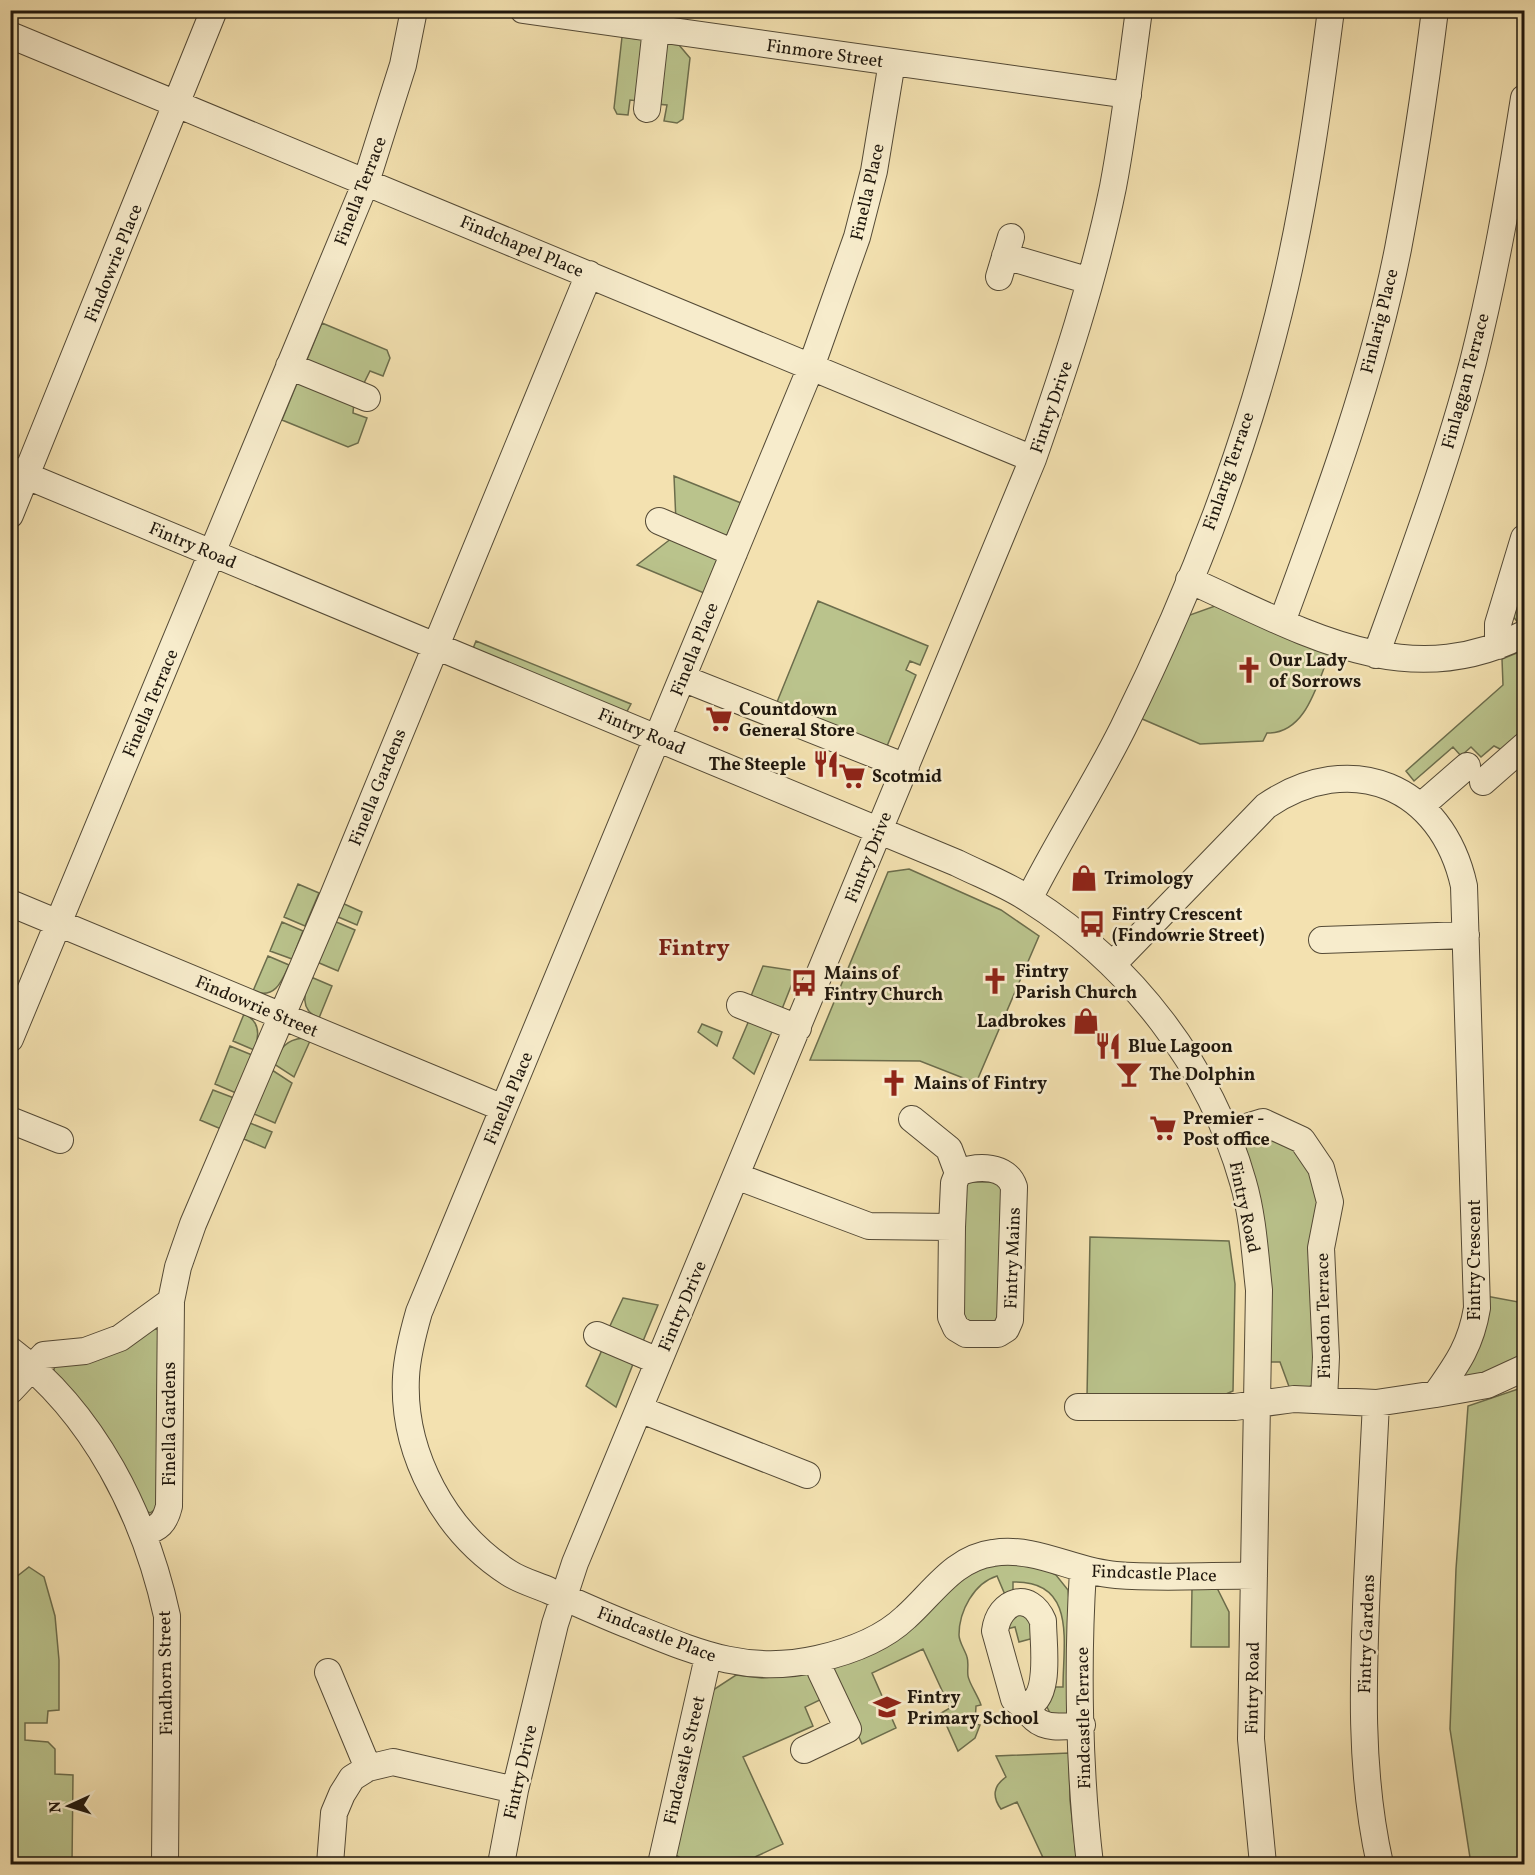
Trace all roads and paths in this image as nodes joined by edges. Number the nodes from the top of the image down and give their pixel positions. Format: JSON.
{"nodes":[{"id":1,"x":214,"y":10,"type":"edge"},
{"id":2,"x":414,"y":10,"type":"edge"},
{"id":3,"x":523,"y":10,"type":"edge"},
{"id":4,"x":1139,"y":10,"type":"edge"},
{"id":5,"x":1331,"y":10,"type":"edge"},
{"id":6,"x":1435,"y":10,"type":"edge"},
{"id":7,"x":657,"y":20,"type":"edge"},
{"id":8,"x":10,"y":35,"type":"edge"},
{"id":9,"x":892,"y":62,"type":"junction"},
{"id":10,"x":1128,"y":95,"type":"junction"},
{"id":11,"x":1524,"y":98,"type":"edge"},
{"id":12,"x":177,"y":103,"type":"junction"},
{"id":13,"x":647,"y":109,"type":"dead end"},
{"id":14,"x":366,"y":182,"type":"junction"},
{"id":15,"x":1005,"y":257,"type":"dead end"},
{"id":16,"x":589,"y":274,"type":"junction"},
{"id":17,"x":1090,"y":281,"type":"junction"},
{"id":18,"x":289,"y":366,"type":"junction"},
{"id":19,"x":811,"y":367,"type":"junction"},
{"id":20,"x":367,"y":398,"type":"dead end"},
{"id":21,"x":1033,"y":459,"type":"junction"},
{"id":22,"x":18,"y":472,"type":"edge"},
{"id":23,"x":10,"y":515,"type":"edge"},
{"id":24,"x":659,"y":521,"type":"dead end"},
{"id":25,"x":1524,"y":538,"type":"edge"},
{"id":26,"x":212,"y":553,"type":"junction"},
{"id":27,"x":734,"y":553,"type":"junction"},
{"id":28,"x":1189,"y":580,"type":"junction"},
{"id":29,"x":1282,"y":622,"type":"junction"},
{"id":30,"x":1524,"y":634,"type":"edge"},
{"id":31,"x":435,"y":645,"type":"junction"},
{"id":32,"x":1498,"y":646,"type":"junction"},
{"id":33,"x":1376,"y":655,"type":"junction"},
{"id":34,"x":682,"y":678,"type":"junction"},
{"id":35,"x":657,"y":738,"type":"junction"},
{"id":36,"x":1524,"y":746,"type":"edge"},
{"id":37,"x":906,"y":767,"type":"junction"},
{"id":38,"x":1421,"y":806,"type":"junction"},
{"id":39,"x":877,"y":831,"type":"junction"},
{"id":40,"x":1029,"y":898,"type":"junction"},
{"id":41,"x":10,"y":903,"type":"edge"},
{"id":42,"x":58,"y":923,"type":"junction"},
{"id":43,"x":1466,"y":935,"type":"junction"},
{"id":44,"x":1322,"y":940,"type":"dead end"},
{"id":45,"x":1112,"y":964,"type":"junction"},
{"id":46,"x":740,"y":1005,"type":"dead end"},
{"id":47,"x":281,"y":1016,"type":"junction"},
{"id":48,"x":798,"y":1028,"type":"junction"},
{"id":49,"x":10,"y":1038,"type":"edge"},
{"id":50,"x":503,"y":1108,"type":"junction"},
{"id":51,"x":912,"y":1119,"type":"dead end"},
{"id":52,"x":10,"y":1120,"type":"edge"},
{"id":53,"x":1227,"y":1133,"type":"junction"},
{"id":54,"x":60,"y":1140,"type":"dead end"},
{"id":55,"x":958,"y":1173,"type":"junction"},
{"id":56,"x":736,"y":1176,"type":"junction"},
{"id":57,"x":952,"y":1227,"type":"junction"},
{"id":58,"x":171,"y":1301,"type":"junction"},
{"id":59,"x":597,"y":1335,"type":"dead end"},
{"id":60,"x":10,"y":1350,"type":"edge"},
{"id":61,"x":658,"y":1361,"type":"junction"},
{"id":62,"x":33,"y":1366,"type":"junction"},
{"id":63,"x":1524,"y":1368,"type":"edge"},
{"id":64,"x":10,"y":1391,"type":"edge"},
{"id":65,"x":1436,"y":1394,"type":"junction"},
{"id":66,"x":1324,"y":1400,"type":"junction"},
{"id":67,"x":1257,"y":1403,"type":"junction"},
{"id":68,"x":1376,"y":1403,"type":"junction"},
{"id":69,"x":1078,"y":1407,"type":"dead end"},
{"id":70,"x":639,"y":1409,"type":"junction"},
{"id":71,"x":807,"y":1475,"type":"dead end"},
{"id":72,"x":143,"y":1533,"type":"junction"},
{"id":73,"x":1083,"y":1571,"type":"junction"},
{"id":74,"x":1254,"y":1576,"type":"junction"},
{"id":75,"x":564,"y":1597,"type":"junction"},
{"id":76,"x":708,"y":1657,"type":"junction"},
{"id":77,"x":818,"y":1659,"type":"junction"},
{"id":78,"x":327,"y":1672,"type":"dead end"},
{"id":79,"x":1026,"y":1706,"type":"dead end"},
{"id":80,"x":1082,"y":1725,"type":"junction"},
{"id":81,"x":804,"y":1750,"type":"dead end"},
{"id":82,"x":368,"y":1768,"type":"junction"},
{"id":83,"x":515,"y":1790,"type":"junction"},
{"id":84,"x":165,"y":1864,"type":"edge"},
{"id":85,"x":330,"y":1864,"type":"edge"},
{"id":86,"x":501,"y":1864,"type":"edge"},
{"id":87,"x":661,"y":1864,"type":"edge"},
{"id":88,"x":1090,"y":1864,"type":"edge"},
{"id":89,"x":1263,"y":1864,"type":"edge"},
{"id":90,"x":1380,"y":1864,"type":"edge"}],
"edges":[{"from":1,"to":12,"type":"street","name":"Findowrie Place"},
{"from":2,"to":14,"type":"street","name":"Finella Terrace"},
{"from":3,"to":7,"type":"street","name":"Finmore Street"},
{"from":4,"to":10,"type":"street","name":"Fintry Drive"},
{"from":5,"to":28,"type":"street","name":"Finlarig Terrace"},
{"from":6,"to":29,"type":"street","name":"Finlarig Place"},
{"from":7,"to":9,"type":"street","name":"Finmore Street"},
{"from":7,"to":13,"type":"street"},
{"from":8,"to":12,"type":"street","name":"Findchapel Place"},
{"from":9,"to":10,"type":"street","name":"Finmore Street"},
{"from":9,"to":19,"type":"street","name":"Finella Place"},
{"from":10,"to":17,"type":"street","name":"Fintry Drive"},
{"from":11,"to":33,"type":"street","name":"Finlaggan Terrace"},
{"from":12,"to":14,"type":"street","name":"Findchapel Place"},
{"from":12,"to":22,"type":"street","name":"Findowrie Place"},
{"from":14,"to":16,"type":"street","name":"Findchapel Place"},
{"from":14,"to":18,"type":"street","name":"Finella Terrace"},
{"from":15,"to":17,"type":"street"},
{"from":16,"to":19,"type":"street","name":"Findchapel Place"},
{"from":16,"to":31,"type":"street","name":"Finella Gardens"},
{"from":17,"to":21,"type":"street","name":"Fintry Drive"},
{"from":18,"to":20,"type":"street"},
{"from":18,"to":26,"type":"street","name":"Finella Terrace"},
{"from":19,"to":21,"type":"street","name":"Findchapel Place"},
{"from":19,"to":27,"type":"street","name":"Finella Place"},
{"from":21,"to":37,"type":"street","name":"Fintry Drive"},
{"from":22,"to":23,"type":"street","name":"Findowrie Place"},
{"from":22,"to":26,"type":"street","name":"Fintry Road"},
{"from":24,"to":27,"type":"street"},
{"from":25,"to":32,"type":"street"},
{"from":26,"to":31,"type":"street","name":"Fintry Road"},
{"from":26,"to":42,"type":"street","name":"Finella Terrace"},
{"from":27,"to":34,"type":"street","name":"Finella Place"},
{"from":28,"to":29,"type":"street"},
{"from":28,"to":40,"type":"street","name":"Finlarig Terrace"},
{"from":29,"to":33,"type":"street"},
{"from":30,"to":32,"type":"street"},
{"from":31,"to":35,"type":"street","name":"Fintry Road"},
{"from":31,"to":47,"type":"street","name":"Finella Gardens"},
{"from":32,"to":33,"type":"street"},
{"from":34,"to":35,"type":"street","name":"Finella Place"},
{"from":34,"to":37,"type":"street"},
{"from":35,"to":39,"type":"street","name":"Fintry Road"},
{"from":35,"to":50,"type":"street","name":"Finella Place"},
{"from":36,"to":38,"type":"street"},
{"from":37,"to":39,"type":"street","name":"Fintry Drive"},
{"from":38,"to":43,"type":"street","name":"Fintry Crescent"},
{"from":38,"to":45,"type":"street","name":"Fintry Crescent"},
{"from":39,"to":40,"type":"street","name":"Fintry Road"},
{"from":39,"to":48,"type":"street","name":"Fintry Drive"},
{"from":40,"to":45,"type":"street","name":"Fintry Road"},
{"from":41,"to":42,"type":"street","name":"Findowrie Street"},
{"from":42,"to":47,"type":"street","name":"Findowrie Street"},
{"from":42,"to":49,"type":"street","name":"Finella Terrace"},
{"from":43,"to":44,"type":"street"},
{"from":43,"to":65,"type":"street","name":"Fintry Crescent"},
{"from":45,"to":53,"type":"street","name":"Fintry Road"},
{"from":46,"to":48,"type":"street"},
{"from":47,"to":50,"type":"street","name":"Findowrie Street"},
{"from":47,"to":58,"type":"street","name":"Finella Gardens"},
{"from":48,"to":56,"type":"street","name":"Fintry Drive"},
{"from":50,"to":75,"type":"street","name":"Finella Place"},
{"from":51,"to":55,"type":"street"},
{"from":52,"to":54,"type":"street"},
{"from":53,"to":66,"type":"street","name":"Finedon Terrace"},
{"from":53,"to":67,"type":"street","name":"Fintry Road"},
{"from":55,"to":57,"type":"street","name":"Fintry Mains"},
{"from":55,"to":57,"type":"street","name":"Fintry Mains"},
{"from":56,"to":57,"type":"street"},
{"from":56,"to":61,"type":"street","name":"Fintry Drive"},
{"from":58,"to":62,"type":"street"},
{"from":58,"to":72,"type":"street","name":"Finella Gardens"},
{"from":59,"to":61,"type":"street","name":"Fintry Drive"},
{"from":60,"to":62,"type":"street","name":"Findhorn Street"},
{"from":61,"to":70,"type":"street","name":"Fintry Drive"},
{"from":62,"to":64,"type":"street"},
{"from":62,"to":72,"type":"street","name":"Findhorn Street"},
{"from":63,"to":65,"type":"street"},
{"from":65,"to":68,"type":"street"},
{"from":66,"to":67,"type":"street"},
{"from":66,"to":68,"type":"street"},
{"from":67,"to":69,"type":"street"},
{"from":67,"to":74,"type":"street","name":"Fintry Road"},
{"from":68,"to":90,"type":"street","name":"Fintry Gardens"},
{"from":70,"to":71,"type":"street"},
{"from":70,"to":75,"type":"street","name":"Fintry Drive"},
{"from":72,"to":84,"type":"street","name":"Findhorn Street"},
{"from":73,"to":74,"type":"street","name":"Findcastle Place"},
{"from":73,"to":77,"type":"street","name":"Findcastle Place"},
{"from":73,"to":80,"type":"street","name":"Findcastle Terrace"},
{"from":74,"to":89,"type":"street","name":"Fintry Road"},
{"from":75,"to":76,"type":"street","name":"Findcastle Place"},
{"from":75,"to":83,"type":"street","name":"Fintry Drive"},
{"from":76,"to":77,"type":"street","name":"Findcastle Place"},
{"from":76,"to":87,"type":"street","name":"Findcastle Street"},
{"from":77,"to":81,"type":"street"},
{"from":78,"to":82,"type":"street"},
{"from":79,"to":80,"type":"street"},
{"from":80,"to":88,"type":"street","name":"Findcastle Terrace"},
{"from":82,"to":83,"type":"street"},
{"from":82,"to":85,"type":"street"},
{"from":83,"to":86,"type":"street","name":"Fintry Drive"}]}
